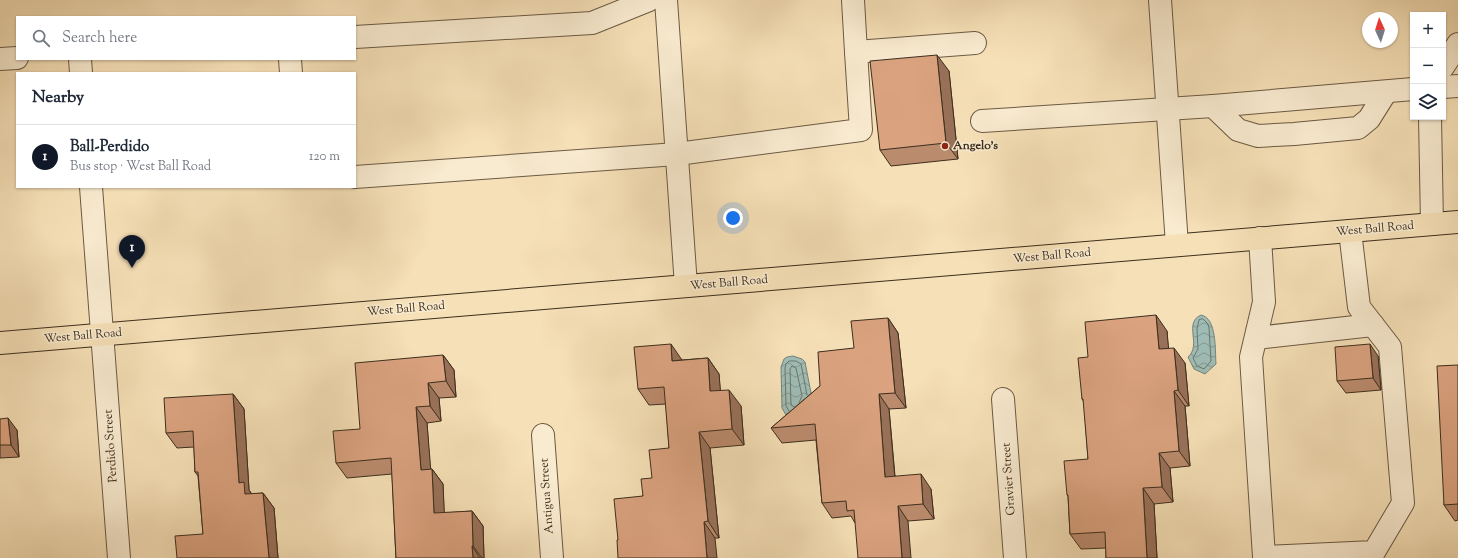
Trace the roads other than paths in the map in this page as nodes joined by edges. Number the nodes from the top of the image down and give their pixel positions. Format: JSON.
{"nodes":[{"id":1,"x":648,"y":0,"type":"edge"},
{"id":2,"x":666,"y":0,"type":"edge"},
{"id":3,"x":853,"y":0,"type":"edge"},
{"id":4,"x":1160,"y":0,"type":"edge"},
{"id":5,"x":356,"y":37,"type":"edge"},
{"id":6,"x":975,"y":43,"type":"dead end"},
{"id":7,"x":1458,"y":44,"type":"edge"},
{"id":8,"x":856,"y":52,"type":"junction"},
{"id":9,"x":16,"y":58,"type":"edge"},
{"id":10,"x":0,"y":59,"type":"edge"},
{"id":11,"x":80,"y":60,"type":"edge"},
{"id":12,"x":290,"y":60,"type":"edge"},
{"id":13,"x":1446,"y":62,"type":"edge"},
{"id":14,"x":81,"y":72,"type":"edge"},
{"id":15,"x":291,"y":72,"type":"edge"},
{"id":16,"x":1458,"y":86,"type":"edge"},
{"id":17,"x":1446,"y":87,"type":"edge"},
{"id":18,"x":1410,"y":89,"type":"edge"},
{"id":19,"x":1386,"y":92,"type":"junction"},
{"id":20,"x":1212,"y":106,"type":"junction"},
{"id":21,"x":1167,"y":109,"type":"junction"},
{"id":22,"x":1430,"y":120,"type":"edge"},
{"id":23,"x":982,"y":121,"type":"dead end"},
{"id":24,"x":677,"y":154,"type":"junction"},
{"id":25,"x":356,"y":177,"type":"edge"},
{"id":26,"x":91,"y":188,"type":"edge"},
{"id":27,"x":1458,"y":222,"type":"edge"},
{"id":28,"x":1432,"y":224,"type":"junction"},
{"id":29,"x":1350,"y":231,"type":"junction"},
{"id":30,"x":1260,"y":238,"type":"junction"},
{"id":31,"x":1177,"y":245,"type":"junction"},
{"id":32,"x":686,"y":286,"type":"junction"},
{"id":33,"x":1373,"y":325,"type":"junction"},
{"id":34,"x":103,"y":335,"type":"junction"},
{"id":35,"x":1256,"y":338,"type":"junction"},
{"id":36,"x":0,"y":343,"type":"edge"},
{"id":37,"x":1003,"y":399,"type":"dead end"},
{"id":38,"x":543,"y":435,"type":"dead end"},
{"id":39,"x":119,"y":558,"type":"edge"},
{"id":40,"x":552,"y":558,"type":"edge"},
{"id":41,"x":1015,"y":558,"type":"edge"}],
"edges":[{"from":1,"to":5,"type":"street"},
{"from":2,"to":24,"type":"street"},
{"from":3,"to":8,"type":"street"},
{"from":4,"to":21,"type":"street"},
{"from":6,"to":8,"type":"street"},
{"from":7,"to":13,"type":"street"},
{"from":8,"to":24,"type":"street"},
{"from":9,"to":10,"type":"street"},
{"from":11,"to":14,"type":"street"},
{"from":12,"to":15,"type":"street"},
{"from":16,"to":17,"type":"street"},
{"from":18,"to":19,"type":"street"},
{"from":19,"to":20,"type":"street"},
{"from":19,"to":20,"type":"street"},
{"from":20,"to":21,"type":"street"},
{"from":21,"to":23,"type":"street"},
{"from":21,"to":31,"type":"street"},
{"from":22,"to":28,"type":"street"},
{"from":24,"to":25,"type":"street"},
{"from":24,"to":32,"type":"street"},
{"from":26,"to":34,"type":"street","name":"Perdido Street"},
{"from":27,"to":28,"type":"main road","name":"West Ball Road"},
{"from":28,"to":29,"type":"main road","name":"West Ball Road"},
{"from":29,"to":30,"type":"main road","name":"West Ball Road"},
{"from":29,"to":33,"type":"street"},
{"from":30,"to":31,"type":"main road","name":"West Ball Road"},
{"from":30,"to":35,"type":"street"},
{"from":31,"to":32,"type":"main road","name":"West Ball Road"},
{"from":32,"to":34,"type":"main road","name":"West Ball Road"},
{"from":33,"to":35,"type":"street"},
{"from":33,"to":35,"type":"street"},
{"from":34,"to":36,"type":"main road","name":"West Ball Road"},
{"from":34,"to":39,"type":"street","name":"Perdido Street"},
{"from":37,"to":41,"type":"street","name":"Gravier Street"},
{"from":38,"to":40,"type":"street","name":"Antigua Street"}]}
